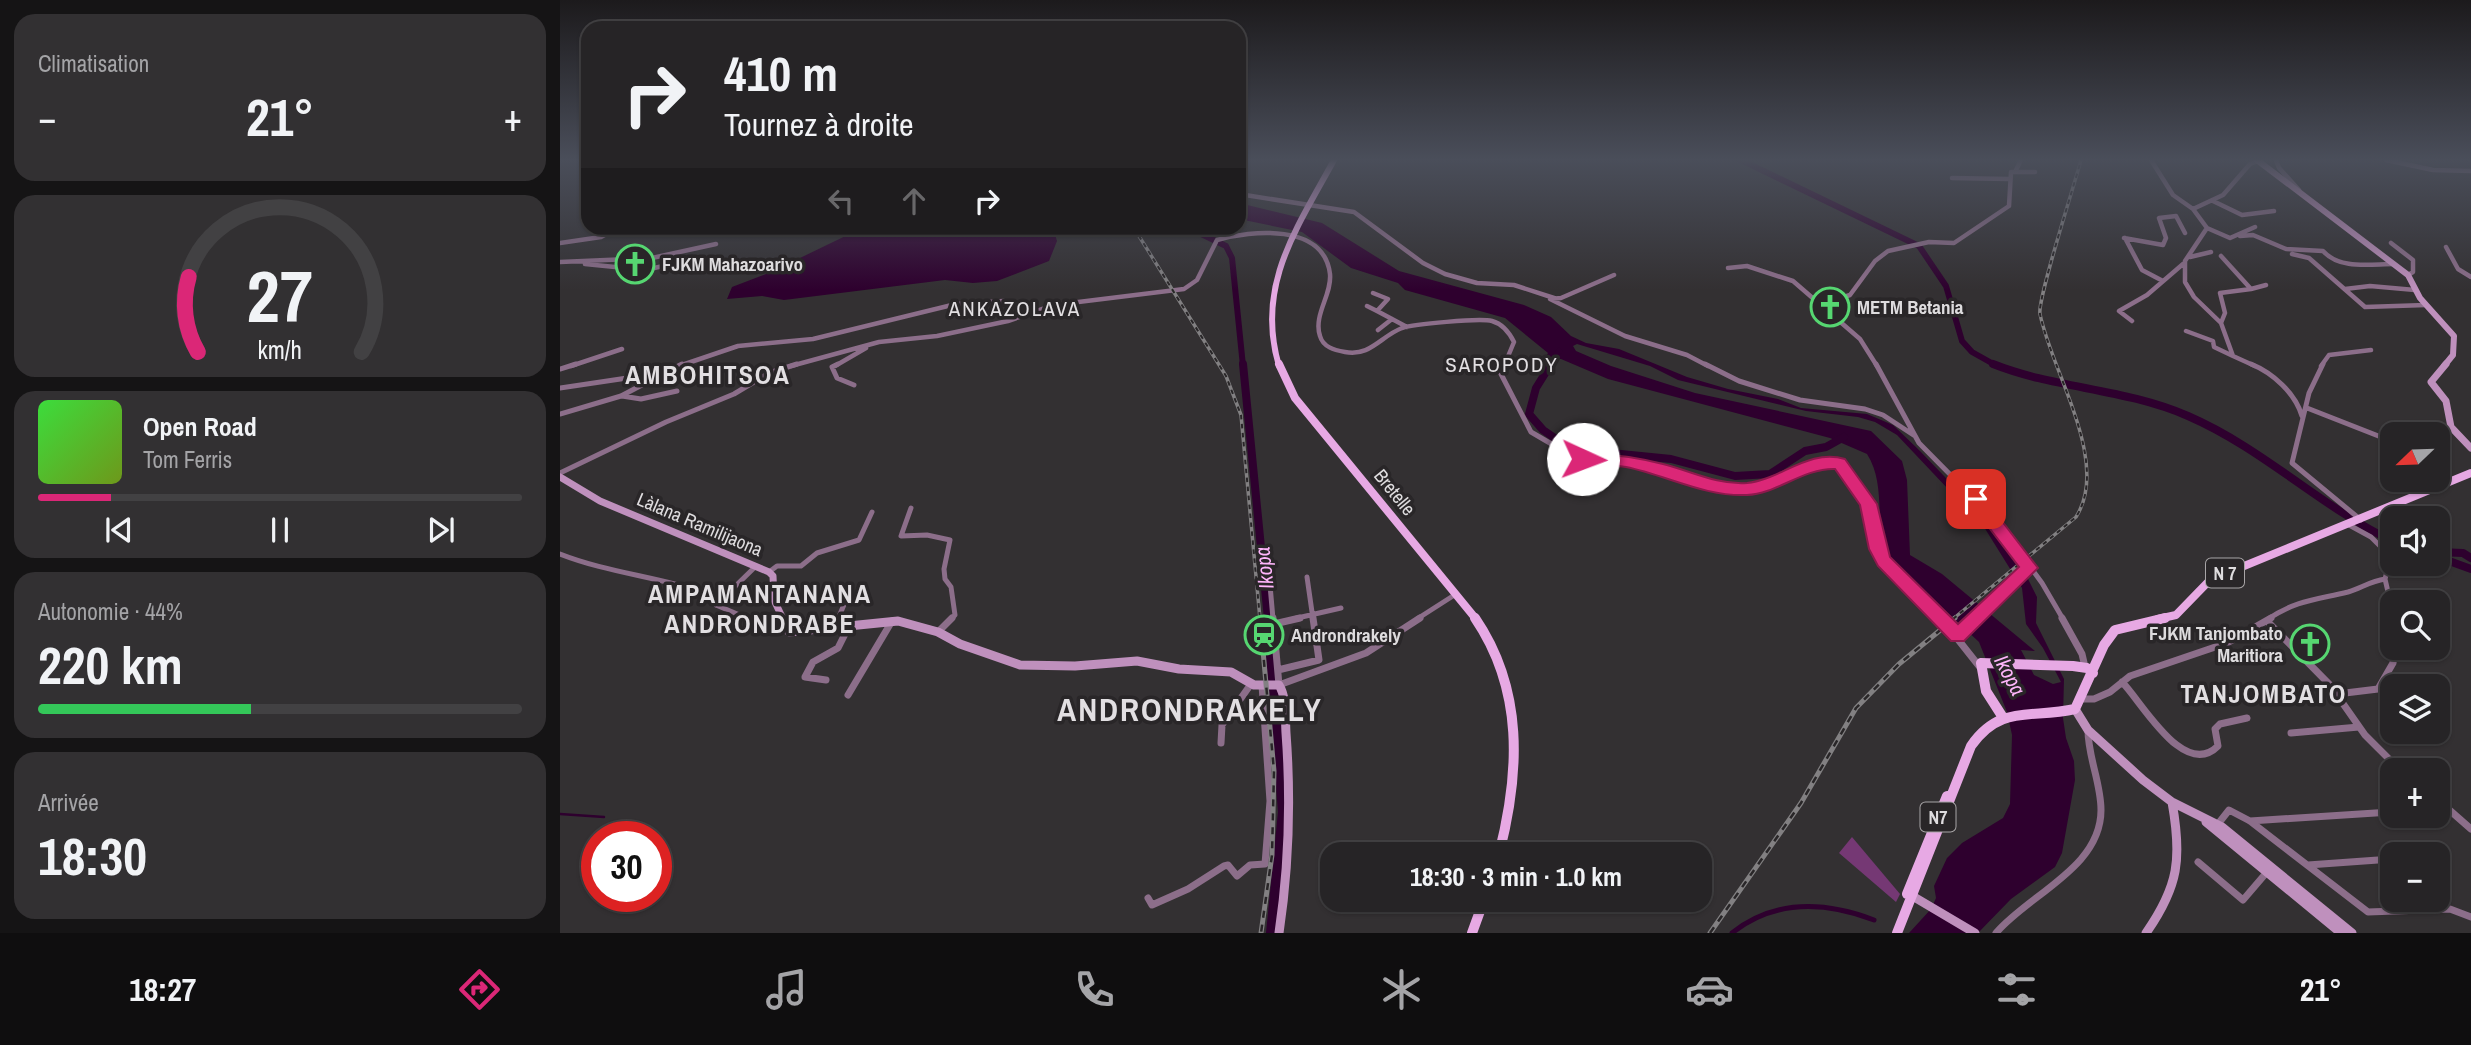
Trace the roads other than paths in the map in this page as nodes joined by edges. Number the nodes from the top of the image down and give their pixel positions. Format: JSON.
{"nodes":[{"id":1,"x":1301,"y":204,"type":"edge"},
{"id":2,"x":2009,"y":204,"type":"edge"},
{"id":3,"x":2185,"y":204,"type":"edge"},
{"id":4,"x":2207,"y":204,"type":"edge"},
{"id":5,"x":2216,"y":204,"type":"edge"},
{"id":6,"x":2314,"y":204,"type":"edge"},
{"id":7,"x":1310,"y":205,"type":"junction"},
{"id":8,"x":2193,"y":209,"type":"junction"},
{"id":9,"x":2274,"y":211,"type":"dead end"},
{"id":10,"x":2255,"y":227,"type":"dead end"},
{"id":11,"x":2207,"y":228,"type":"junction"},
{"id":12,"x":2185,"y":233,"type":"dead end"},
{"id":13,"x":605,"y":235,"type":"edge"},
{"id":14,"x":1295,"y":236,"type":"junction"},
{"id":15,"x":2240,"y":236,"type":"junction"},
{"id":16,"x":1215,"y":242,"type":"joint"},
{"id":17,"x":560,"y":243,"type":"edge"},
{"id":18,"x":2391,"y":243,"type":"dead end"},
{"id":19,"x":716,"y":244,"type":"dead end"},
{"id":20,"x":2446,"y":247,"type":"dead end"},
{"id":21,"x":2210,"y":252,"type":"dead end"},
{"id":22,"x":2290,"y":252,"type":"junction"},
{"id":23,"x":2221,"y":256,"type":"dead end"},
{"id":24,"x":2187,"y":259,"type":"junction"},
{"id":25,"x":686,"y":261,"type":"dead end"},
{"id":26,"x":560,"y":262,"type":"edge"},
{"id":27,"x":567,"y":262,"type":"junction"},
{"id":28,"x":2398,"y":264,"type":"junction"},
{"id":29,"x":1728,"y":268,"type":"dead end"},
{"id":30,"x":1614,"y":275,"type":"dead end"},
{"id":31,"x":2409,"y":275,"type":"junction"},
{"id":32,"x":2471,"y":277,"type":"edge"},
{"id":33,"x":2161,"y":280,"type":"junction"},
{"id":34,"x":2266,"y":285,"type":"dead end"},
{"id":35,"x":2251,"y":289,"type":"junction"},
{"id":36,"x":2344,"y":289,"type":"junction"},
{"id":37,"x":2415,"y":290,"type":"junction"},
{"id":38,"x":1373,"y":293,"type":"dead end"},
{"id":39,"x":1561,"y":298,"type":"junction"},
{"id":40,"x":1004,"y":301,"type":"dead end"},
{"id":41,"x":2426,"y":305,"type":"junction"},
{"id":42,"x":1367,"y":306,"type":"dead end"},
{"id":43,"x":1824,"y":309,"type":"junction"},
{"id":44,"x":1377,"y":311,"type":"junction"},
{"id":45,"x":1392,"y":319,"type":"junction"},
{"id":46,"x":2132,"y":321,"type":"dead end"},
{"id":47,"x":2221,"y":323,"type":"junction"},
{"id":48,"x":1407,"y":327,"type":"junction"},
{"id":49,"x":1378,"y":330,"type":"dead end"},
{"id":50,"x":2186,"y":331,"type":"dead end"},
{"id":51,"x":879,"y":342,"type":"junction"},
{"id":52,"x":622,"y":349,"type":"dead end"},
{"id":53,"x":2371,"y":350,"type":"dead end"},
{"id":54,"x":2233,"y":356,"type":"junction"},
{"id":55,"x":560,"y":369,"type":"edge"},
{"id":56,"x":666,"y":370,"type":"junction"},
{"id":57,"x":854,"y":385,"type":"dead end"},
{"id":58,"x":560,"y":388,"type":"edge"},
{"id":59,"x":677,"y":391,"type":"dead end"},
{"id":60,"x":621,"y":396,"type":"junction"},
{"id":61,"x":2307,"y":408,"type":"junction"},
{"id":62,"x":560,"y":414,"type":"edge"},
{"id":63,"x":2302,"y":416,"type":"junction"},
{"id":64,"x":1911,"y":425,"type":"junction"},
{"id":65,"x":1902,"y":427,"type":"junction"},
{"id":66,"x":1915,"y":436,"type":"junction"},
{"id":67,"x":2380,"y":438,"type":"edge"},
{"id":68,"x":2471,"y":448,"type":"edge"},
{"id":69,"x":2471,"y":472,"type":"edge"},
{"id":70,"x":560,"y":473,"type":"edge"},
{"id":71,"x":2450,"y":478,"type":"edge"},
{"id":72,"x":2418,"y":492,"type":"edge"},
{"id":73,"x":911,"y":508,"type":"dead end"},
{"id":74,"x":872,"y":512,"type":"dead end"},
{"id":75,"x":2355,"y":522,"type":"junction"},
{"id":76,"x":560,"y":554,"type":"edge"},
{"id":77,"x":755,"y":567,"type":"junction"},
{"id":78,"x":2029,"y":568,"type":"junction"},
{"id":79,"x":769,"y":572,"type":"junction"},
{"id":80,"x":1307,"y":577,"type":"dead end"},
{"id":81,"x":2385,"y":579,"type":"junction"},
{"id":82,"x":1270,"y":585,"type":"dead end"},
{"id":83,"x":2388,"y":590,"type":"edge"},
{"id":84,"x":1456,"y":594,"type":"junction"},
{"id":85,"x":848,"y":595,"type":"dead end"},
{"id":86,"x":716,"y":606,"type":"junction"},
{"id":87,"x":1340,"y":608,"type":"dead end"},
{"id":88,"x":1312,"y":615,"type":"junction"},
{"id":89,"x":892,"y":621,"type":"junction"},
{"id":90,"x":2267,"y":621,"type":"junction"},
{"id":91,"x":1274,"y":624,"type":"junction"},
{"id":92,"x":786,"y":625,"type":"junction"},
{"id":93,"x":849,"y":626,"type":"junction"},
{"id":94,"x":834,"y":628,"type":"junction"},
{"id":95,"x":938,"y":632,"type":"junction"},
{"id":96,"x":1958,"y":636,"type":"junction"},
{"id":97,"x":2393,"y":660,"type":"edge"},
{"id":98,"x":1983,"y":665,"type":"junction"},
{"id":99,"x":1278,"y":670,"type":"junction"},
{"id":100,"x":2089,"y":670,"type":"junction"},
{"id":101,"x":826,"y":680,"type":"dead end"},
{"id":102,"x":2122,"y":682,"type":"junction"},
{"id":103,"x":1251,"y":684,"type":"junction"},
{"id":104,"x":1272,"y":685,"type":"junction"},
{"id":105,"x":2337,"y":694,"type":"junction"},
{"id":106,"x":848,"y":695,"type":"dead end"},
{"id":107,"x":2081,"y":699,"type":"junction"},
{"id":108,"x":1994,"y":708,"type":"junction"},
{"id":109,"x":2071,"y":710,"type":"junction"},
{"id":110,"x":2003,"y":716,"type":"junction"},
{"id":111,"x":2247,"y":718,"type":"dead end"},
{"id":112,"x":2359,"y":727,"type":"junction"},
{"id":113,"x":2088,"y":730,"type":"junction"},
{"id":114,"x":2291,"y":733,"type":"dead end"},
{"id":115,"x":1221,"y":743,"type":"dead end"},
{"id":116,"x":2389,"y":758,"type":"edge"},
{"id":117,"x":2172,"y":802,"type":"junction"},
{"id":118,"x":2185,"y":808,"type":"junction"},
{"id":119,"x":2450,"y":811,"type":"edge"},
{"id":120,"x":2380,"y":813,"type":"edge"},
{"id":121,"x":2250,"y":821,"type":"junction"},
{"id":122,"x":2218,"y":824,"type":"junction"},
{"id":123,"x":2471,"y":829,"type":"edge"},
{"id":124,"x":1501,"y":842,"type":"edge"},
{"id":125,"x":2380,"y":860,"type":"edge"},
{"id":126,"x":2198,"y":862,"type":"dead end"},
{"id":127,"x":2308,"y":865,"type":"junction"},
{"id":128,"x":2269,"y":869,"type":"junction"},
{"id":129,"x":1913,"y":897,"type":"junction"},
{"id":130,"x":1148,"y":898,"type":"dead end"},
{"id":131,"x":1480,"y":912,"type":"edge"},
{"id":132,"x":2471,"y":917,"type":"edge"},
{"id":133,"x":1279,"y":933,"type":"edge"},
{"id":134,"x":1472,"y":933,"type":"edge"},
{"id":135,"x":1894,"y":933,"type":"edge"},
{"id":136,"x":1975,"y":933,"type":"edge"},
{"id":137,"x":1996,"y":933,"type":"edge"},
{"id":138,"x":2146,"y":933,"type":"edge"},
{"id":139,"x":2341,"y":933,"type":"edge"},
{"id":140,"x":2352,"y":933,"type":"edge"}],
"edges":[{"from":1,"to":7,"type":"street"},
{"from":2,"to":43,"type":"street"},
{"from":3,"to":8,"type":"street"},
{"from":4,"to":8,"type":"street"},
{"from":5,"to":9,"type":"street"},
{"from":6,"to":28,"type":"street"},
{"from":7,"to":14,"type":"main road","name":"Bretelle"},
{"from":7,"to":39,"type":"street"},
{"from":8,"to":11,"type":"street"},
{"from":10,"to":15,"type":"street"},
{"from":11,"to":15,"type":"street"},
{"from":11,"to":24,"type":"street"},
{"from":12,"to":33,"type":"street"},
{"from":13,"to":17,"type":"street"},
{"from":14,"to":16,"type":"street"},
{"from":14,"to":48,"type":"street"},
{"from":14,"to":84,"type":"main road","name":"Bretelle"},
{"from":15,"to":22,"type":"street"},
{"from":16,"to":51,"type":"street"},
{"from":18,"to":31,"type":"street"},
{"from":19,"to":27,"type":"street"},
{"from":20,"to":32,"type":"street"},
{"from":21,"to":24,"type":"street"},
{"from":22,"to":28,"type":"street"},
{"from":22,"to":36,"type":"street"},
{"from":23,"to":35,"type":"street"},
{"from":24,"to":33,"type":"street"},
{"from":24,"to":47,"type":"street"},
{"from":25,"to":27,"type":"street"},
{"from":26,"to":27,"type":"street"},
{"from":28,"to":31,"type":"street"},
{"from":29,"to":43,"type":"street"},
{"from":30,"to":39,"type":"street"},
{"from":31,"to":37,"type":"street"},
{"from":33,"to":46,"type":"street"},
{"from":34,"to":35,"type":"street"},
{"from":35,"to":47,"type":"street"},
{"from":36,"to":37,"type":"street"},
{"from":36,"to":41,"type":"street"},
{"from":37,"to":41,"type":"street"},
{"from":38,"to":44,"type":"street"},
{"from":39,"to":65,"type":"street"},
{"from":40,"to":56,"type":"street"},
{"from":41,"to":68,"type":"street"},
{"from":42,"to":44,"type":"street"},
{"from":43,"to":64,"type":"street"},
{"from":44,"to":45,"type":"street"},
{"from":45,"to":48,"type":"street"},
{"from":45,"to":49,"type":"street"},
{"from":47,"to":54,"type":"street"},
{"from":48,"to":96,"type":"street"},
{"from":50,"to":54,"type":"street"},
{"from":51,"to":57,"type":"street"},
{"from":51,"to":70,"type":"street"},
{"from":52,"to":55,"type":"street"},
{"from":53,"to":61,"type":"street"},
{"from":54,"to":63,"type":"street"},
{"from":56,"to":58,"type":"street"},
{"from":56,"to":60,"type":"street"},
{"from":59,"to":60,"type":"street"},
{"from":60,"to":62,"type":"street"},
{"from":61,"to":63,"type":"street"},
{"from":61,"to":67,"type":"street"},
{"from":63,"to":75,"type":"street"},
{"from":64,"to":65,"type":"street"},
{"from":64,"to":66,"type":"street"},
{"from":65,"to":66,"type":"street"},
{"from":66,"to":78,"type":"street"},
{"from":69,"to":71,"type":"main road","number":"N 7"},
{"from":70,"to":77,"type":"street","name":"Làlana Ramilijaona"},
{"from":72,"to":75,"type":"main road","number":"N 7"},
{"from":73,"to":95,"type":"street"},
{"from":74,"to":79,"type":"street"},
{"from":75,"to":81,"type":"street"},
{"from":75,"to":100,"type":"main road","number":"N 7"},
{"from":76,"to":86,"type":"street"},
{"from":77,"to":79,"type":"street","name":"Làlana Ramilijaona"},
{"from":77,"to":86,"type":"street"},
{"from":78,"to":96,"type":"street"},
{"from":78,"to":100,"type":"street"},
{"from":79,"to":92,"type":"street","name":"Làlana Ramilijaona"},
{"from":80,"to":88,"type":"street"},
{"from":81,"to":83,"type":"street"},
{"from":81,"to":90,"type":"street"},
{"from":82,"to":91,"type":"street"},
{"from":84,"to":104,"type":"street"},
{"from":84,"to":124,"type":"main road","name":"Bretelle"},
{"from":85,"to":94,"type":"street"},
{"from":86,"to":92,"type":"street"},
{"from":87,"to":88,"type":"street"},
{"from":88,"to":91,"type":"street"},
{"from":88,"to":99,"type":"street"},
{"from":89,"to":93,"type":"street"},
{"from":89,"to":95,"type":"street"},
{"from":89,"to":106,"type":"street"},
{"from":90,"to":102,"type":"street"},
{"from":90,"to":105,"type":"street"},
{"from":91,"to":99,"type":"street"},
{"from":92,"to":94,"type":"street"},
{"from":93,"to":94,"type":"street"},
{"from":93,"to":101,"type":"street"},
{"from":95,"to":103,"type":"street"},
{"from":96,"to":98,"type":"street"},
{"from":97,"to":105,"type":"street"},
{"from":98,"to":100,"type":"main road"},
{"from":98,"to":108,"type":"main road"},
{"from":99,"to":104,"type":"street"},
{"from":100,"to":107,"type":"main road","number":"N 7"},
{"from":102,"to":107,"type":"street"},
{"from":102,"to":111,"type":"street"},
{"from":103,"to":104,"type":"street"},
{"from":103,"to":115,"type":"street"},
{"from":104,"to":130,"type":"street"},
{"from":104,"to":133,"type":"street"},
{"from":105,"to":112,"type":"street"},
{"from":107,"to":109,"type":"main road","number":"N 7"},
{"from":108,"to":110,"type":"main road"},
{"from":108,"to":129,"type":"main road","number":"N7"},
{"from":109,"to":110,"type":"main road"},
{"from":109,"to":113,"type":"street"},
{"from":110,"to":129,"type":"main road","number":"N7"},
{"from":112,"to":114,"type":"street"},
{"from":112,"to":116,"type":"street"},
{"from":113,"to":117,"type":"street"},
{"from":113,"to":137,"type":"street"},
{"from":117,"to":118,"type":"street"},
{"from":117,"to":138,"type":"street"},
{"from":118,"to":122,"type":"street"},
{"from":118,"to":128,"type":"street"},
{"from":119,"to":123,"type":"street"},
{"from":120,"to":121,"type":"street"},
{"from":121,"to":122,"type":"street"},
{"from":121,"to":127,"type":"street"},
{"from":122,"to":128,"type":"street"},
{"from":125,"to":127,"type":"street"},
{"from":126,"to":128,"type":"street"},
{"from":127,"to":132,"type":"street"},
{"from":128,"to":139,"type":"street"},
{"from":128,"to":140,"type":"street"},
{"from":129,"to":135,"type":"main road","number":"N7"},
{"from":129,"to":136,"type":"street"},
{"from":131,"to":134,"type":"main road"}]}
